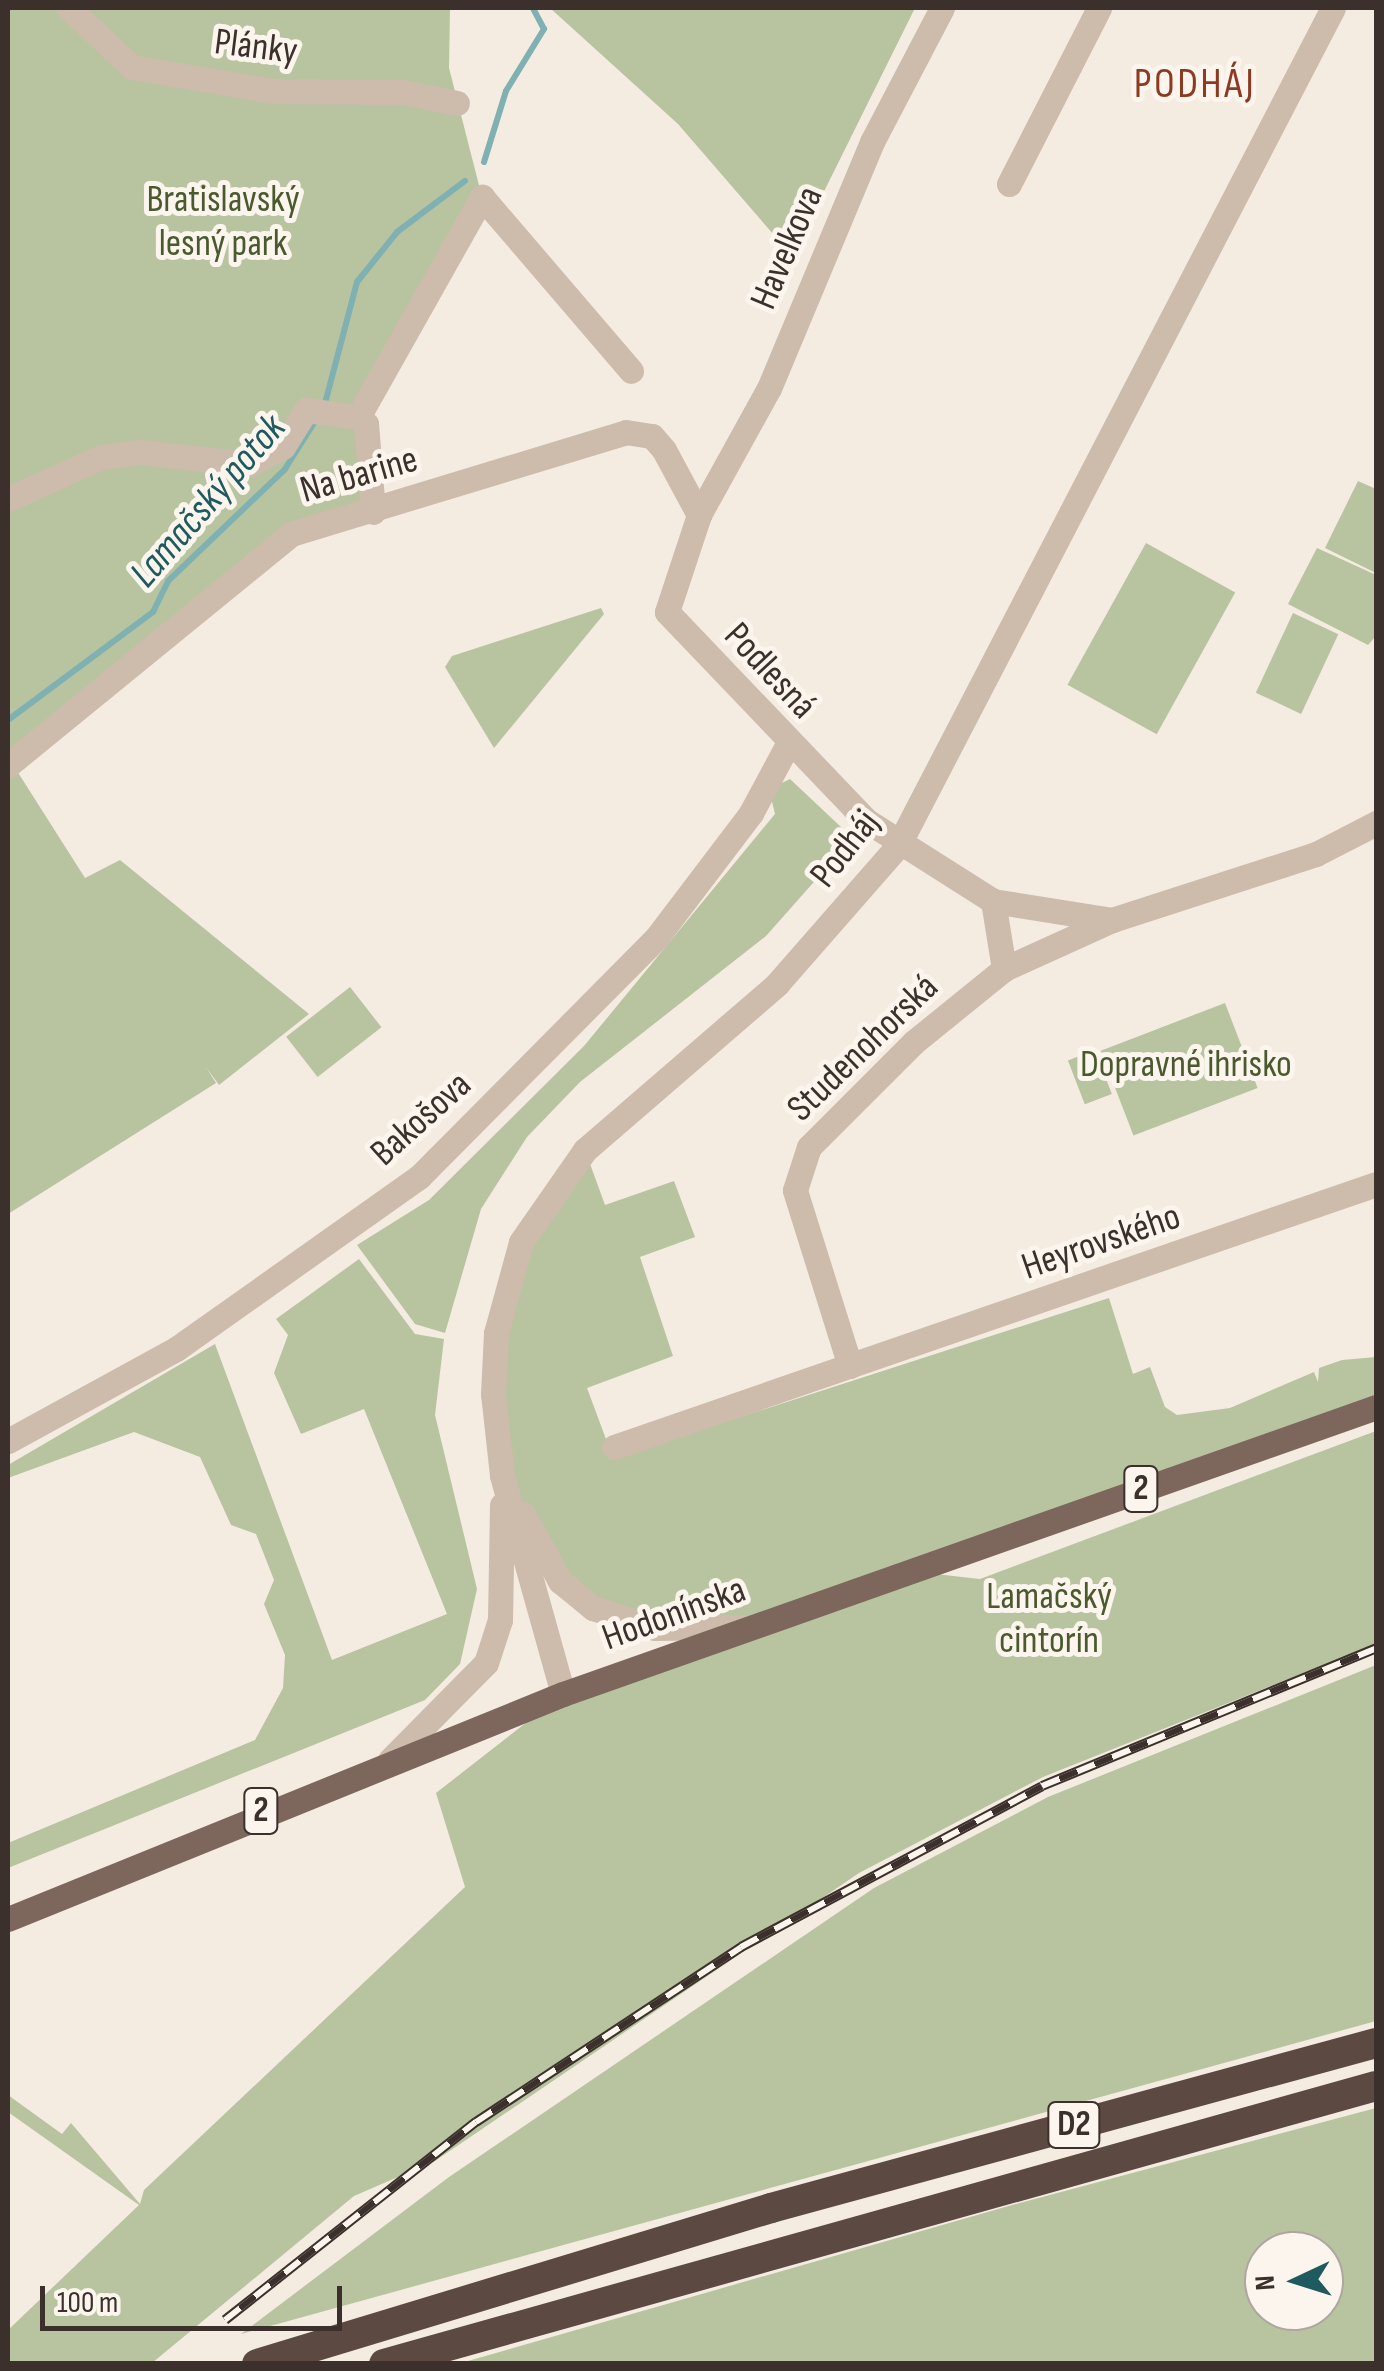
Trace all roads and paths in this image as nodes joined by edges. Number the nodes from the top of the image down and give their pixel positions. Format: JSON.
{"nodes":[{"id":1,"x":69,"y":8,"type":"edge"},
{"id":2,"x":942,"y":8,"type":"edge"},
{"id":3,"x":1099,"y":8,"type":"edge"},
{"id":4,"x":1333,"y":8,"type":"edge"},
{"id":5,"x":456,"y":103,"type":"dead end"},
{"id":6,"x":1009,"y":184,"type":"dead end"},
{"id":7,"x":631,"y":371,"type":"dead end"},
{"id":8,"x":347,"y":415,"type":"junction"},
{"id":9,"x":8,"y":499,"type":"edge"},
{"id":10,"x":373,"y":512,"type":"junction"},
{"id":11,"x":699,"y":516,"type":"junction"},
{"id":12,"x":788,"y":746,"type":"junction"},
{"id":13,"x":8,"y":765,"type":"edge"},
{"id":14,"x":1376,"y":823,"type":"edge"},
{"id":15,"x":898,"y":846,"type":"junction"},
{"id":16,"x":992,"y":900,"type":"junction"},
{"id":17,"x":1112,"y":920,"type":"junction"},
{"id":18,"x":1004,"y":969,"type":"junction"},
{"id":19,"x":1376,"y":1184,"type":"edge"},
{"id":20,"x":850,"y":1366,"type":"junction"},
{"id":21,"x":1376,"y":1407,"type":"edge"},
{"id":22,"x":8,"y":1441,"type":"edge"},
{"id":23,"x":614,"y":1447,"type":"dead end"},
{"id":24,"x":502,"y":1475,"type":"junction"},
{"id":25,"x":752,"y":1626,"type":"junction"},
{"id":26,"x":564,"y":1694,"type":"junction"},
{"id":27,"x":390,"y":1760,"type":"junction"},
{"id":28,"x":8,"y":1919,"type":"edge"},
{"id":29,"x":1376,"y":2043,"type":"edge"},
{"id":30,"x":1376,"y":2086,"type":"edge"},
{"id":31,"x":257,"y":2364,"type":"edge"},
{"id":32,"x":384,"y":2364,"type":"edge"}],
"edges":[{"from":1,"to":5,"type":"street","name":"Plánky"},
{"from":2,"to":11,"type":"street","name":"Havelkova"},
{"from":3,"to":6,"type":"street"},
{"from":4,"to":15,"type":"street","name":"Podháj"},
{"from":7,"to":8,"type":"street"},
{"from":8,"to":9,"type":"street"},
{"from":8,"to":10,"type":"street"},
{"from":10,"to":11,"type":"street","name":"Na barine"},
{"from":10,"to":13,"type":"street","name":"Na barine"},
{"from":11,"to":12,"type":"street","name":"Podlesná"},
{"from":12,"to":15,"type":"street","name":"Podlesná"},
{"from":12,"to":22,"type":"street","name":"Bakošova"},
{"from":14,"to":17,"type":"street","name":"Studenohorská"},
{"from":15,"to":16,"type":"street","name":"Studenohorská"},
{"from":15,"to":24,"type":"street","name":"Podháj"},
{"from":16,"to":17,"type":"street","name":"Studenohorská"},
{"from":16,"to":18,"type":"street"},
{"from":17,"to":18,"type":"street","name":"Studenohorská"},
{"from":18,"to":20,"type":"street","name":"Studenohorská"},
{"from":19,"to":20,"type":"street","name":"Heyrovského"},
{"from":20,"to":23,"type":"street","name":"Heyrovského"},
{"from":21,"to":25,"type":"main road","name":"Hodonínska","number":"2"},
{"from":24,"to":25,"type":"street"},
{"from":24,"to":26,"type":"street","name":"Podháj"},
{"from":24,"to":27,"type":"street"},
{"from":25,"to":26,"type":"main road","name":"Hodonínska","number":"2"},
{"from":26,"to":27,"type":"main road","name":"Hodonínska","number":"2"},
{"from":27,"to":28,"type":"main road","name":"Hodonínska","number":"2"},
{"from":29,"to":31,"type":"highway","number":"D2"},
{"from":30,"to":32,"type":"highway","number":"D2"}]}
